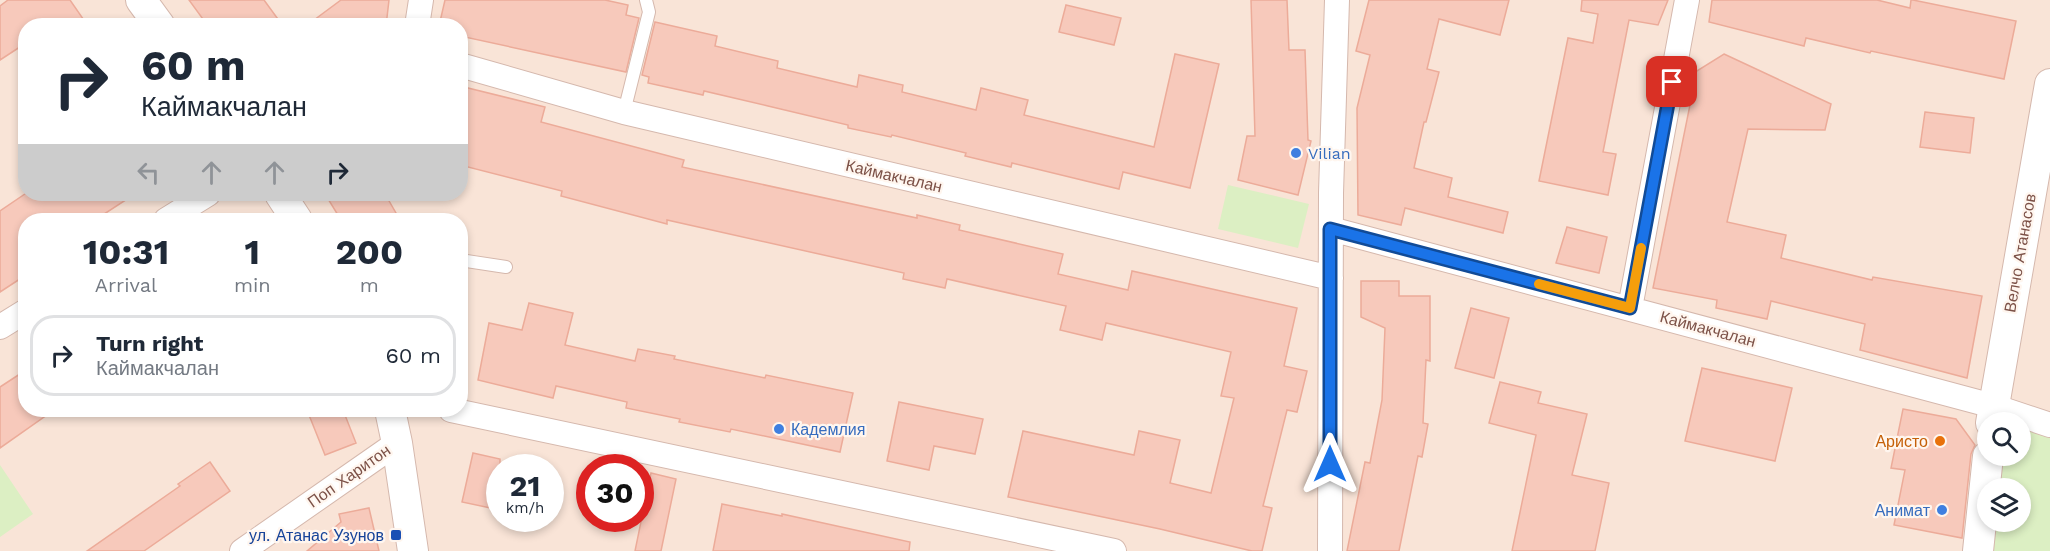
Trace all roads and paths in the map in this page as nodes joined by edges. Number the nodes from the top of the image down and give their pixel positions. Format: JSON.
{"nodes":[{"id":1,"x":141,"y":0,"type":"edge"},
{"id":2,"x":421,"y":0,"type":"edge"},
{"id":3,"x":646,"y":0,"type":"edge"},
{"id":4,"x":1337,"y":0,"type":"edge"},
{"id":5,"x":1688,"y":0,"type":"edge"},
{"id":6,"x":154,"y":18,"type":"edge"},
{"id":7,"x":418,"y":18,"type":"edge"},
{"id":8,"x":468,"y":67,"type":"edge"},
{"id":9,"x":2050,"y":84,"type":"edge"},
{"id":10,"x":624,"y":112,"type":"junction"},
{"id":11,"x":197,"y":201,"type":"edge"},
{"id":12,"x":177,"y":213,"type":"edge"},
{"id":13,"x":1330,"y":229,"type":"junction"},
{"id":14,"x":468,"y":261,"type":"edge"},
{"id":15,"x":506,"y":267,"type":"dead end"},
{"id":16,"x":1331,"y":278,"type":"junction"},
{"id":17,"x":1630,"y":308,"type":"junction"},
{"id":18,"x":18,"y":316,"type":"edge"},
{"id":19,"x":0,"y":327,"type":"edge"},
{"id":20,"x":1982,"y":412,"type":"edge"},
{"id":21,"x":1993,"y":412,"type":"edge"},
{"id":22,"x":468,"y":414,"type":"edge"},
{"id":23,"x":391,"y":417,"type":"edge"},
{"id":24,"x":2031,"y":421,"type":"edge"},
{"id":25,"x":2050,"y":424,"type":"edge"},
{"id":26,"x":397,"y":443,"type":"junction"},
{"id":27,"x":1987,"y":466,"type":"edge"},
{"id":28,"x":242,"y":551,"type":"edge"},
{"id":29,"x":413,"y":551,"type":"edge"},
{"id":30,"x":1113,"y":551,"type":"edge"},
{"id":31,"x":1330,"y":551,"type":"edge"},
{"id":32,"x":1978,"y":551,"type":"edge"}],
"edges":[{"from":1,"to":6,"type":"street"},
{"from":2,"to":7,"type":"street"},
{"from":3,"to":10,"type":"lane"},
{"from":4,"to":13,"type":"street"},
{"from":5,"to":17,"type":"street"},
{"from":8,"to":10,"type":"street","name":"Каймакчалан"},
{"from":9,"to":21,"type":"street","name":"Велчо Атанасов"},
{"from":10,"to":16,"type":"street","name":"Каймакчалан"},
{"from":11,"to":12,"type":"street"},
{"from":13,"to":16,"type":"street"},
{"from":13,"to":17,"type":"street","name":"Каймакчалан"},
{"from":14,"to":15,"type":"lane"},
{"from":16,"to":31,"type":"street"},
{"from":17,"to":20,"type":"street","name":"Каймакчалан"},
{"from":18,"to":19,"type":"street"},
{"from":22,"to":30,"type":"street"},
{"from":23,"to":26,"type":"street"},
{"from":24,"to":25,"type":"street","name":"Каймакчалан"},
{"from":26,"to":28,"type":"street","name":"Поп Харитон"},
{"from":26,"to":29,"type":"street"},
{"from":27,"to":32,"type":"street"}]}
